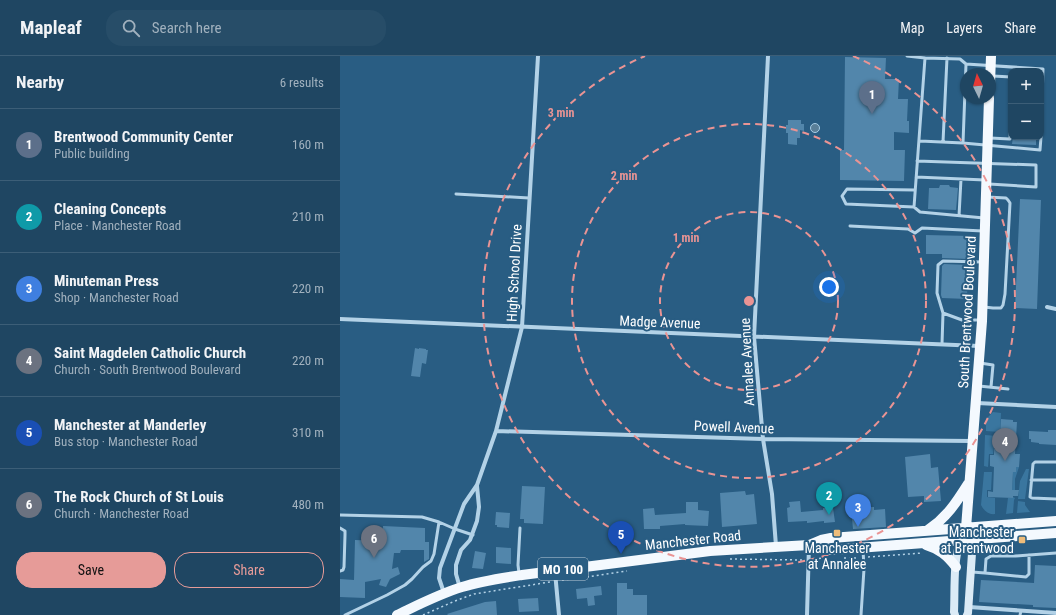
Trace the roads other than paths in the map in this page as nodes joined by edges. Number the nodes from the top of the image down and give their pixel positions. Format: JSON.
{"nodes":[{"id":1,"x":538,"y":56,"type":"edge"},
{"id":2,"x":768,"y":56,"type":"edge"},
{"id":3,"x":907,"y":56,"type":"edge"},
{"id":4,"x":925,"y":58,"type":"junction"},
{"id":5,"x":947,"y":58,"type":"junction"},
{"id":6,"x":960,"y":58,"type":"edge"},
{"id":7,"x":966,"y":64,"type":"junction"},
{"id":8,"x":991,"y":66,"type":"edge"},
{"id":9,"x":1008,"y":75,"type":"edge"},
{"id":10,"x":990,"y":104,"type":"edge"},
{"id":11,"x":1011,"y":104,"type":"edge"},
{"id":12,"x":1042,"y":104,"type":"edge"},
{"id":13,"x":1041,"y":140,"type":"edge"},
{"id":14,"x":920,"y":141,"type":"junction"},
{"id":15,"x":943,"y":142,"type":"junction"},
{"id":16,"x":988,"y":142,"type":"junction"},
{"id":17,"x":963,"y":143,"type":"junction"},
{"id":18,"x":918,"y":161,"type":"junction"},
{"id":19,"x":987,"y":162,"type":"junction"},
{"id":20,"x":916,"y":177,"type":"junction"},
{"id":21,"x":961,"y":179,"type":"junction"},
{"id":22,"x":987,"y":182,"type":"junction"},
{"id":23,"x":915,"y":190,"type":"junction"},
{"id":24,"x":456,"y":194,"type":"dead end"},
{"id":25,"x":986,"y":197,"type":"junction"},
{"id":26,"x":530,"y":198,"type":"junction"},
{"id":27,"x":914,"y":207,"type":"junction"},
{"id":28,"x":959,"y":216,"type":"junction"},
{"id":29,"x":985,"y":218,"type":"junction"},
{"id":30,"x":850,"y":226,"type":"dead end"},
{"id":31,"x":985,"y":231,"type":"junction"},
{"id":32,"x":984,"y":262,"type":"junction"},
{"id":33,"x":982,"y":307,"type":"junction"},
{"id":34,"x":1047,"y":307,"type":"dead end"},
{"id":35,"x":1056,"y":309,"type":"edge"},
{"id":36,"x":943,"y":313,"type":"junction"},
{"id":37,"x":340,"y":320,"type":"edge"},
{"id":38,"x":982,"y":320,"type":"junction"},
{"id":39,"x":522,"y":327,"type":"junction"},
{"id":40,"x":754,"y":337,"type":"junction"},
{"id":41,"x":942,"y":344,"type":"junction"},
{"id":42,"x":980,"y":346,"type":"junction"},
{"id":43,"x":978,"y":363,"type":"junction"},
{"id":44,"x":977,"y":386,"type":"junction"},
{"id":45,"x":991,"y":387,"type":"junction"},
{"id":46,"x":1008,"y":389,"type":"dead end"},
{"id":47,"x":976,"y":403,"type":"junction"},
{"id":48,"x":1056,"y":407,"type":"edge"},
{"id":49,"x":496,"y":431,"type":"junction"},
{"id":50,"x":763,"y":439,"type":"junction"},
{"id":51,"x":972,"y":441,"type":"junction"},
{"id":52,"x":1056,"y":462,"type":"edge"},
{"id":53,"x":1031,"y":480,"type":"junction"},
{"id":54,"x":1056,"y":480,"type":"edge"},
{"id":55,"x":969,"y":482,"type":"junction"},
{"id":56,"x":478,"y":485,"type":"junction"},
{"id":57,"x":1056,"y":499,"type":"edge"},
{"id":58,"x":340,"y":515,"type":"edge"},
{"id":59,"x":1056,"y":521,"type":"edge"},
{"id":60,"x":439,"y":522,"type":"junction"},
{"id":61,"x":340,"y":528,"type":"edge"},
{"id":62,"x":520,"y":528,"type":"dead end"},
{"id":63,"x":966,"y":528,"type":"junction"},
{"id":64,"x":455,"y":529,"type":"junction"},
{"id":65,"x":928,"y":531,"type":"junction"},
{"id":66,"x":1056,"y":533,"type":"edge"},
{"id":67,"x":473,"y":535,"type":"junction"},
{"id":68,"x":965,"y":540,"type":"junction"},
{"id":69,"x":809,"y":545,"type":"junction"},
{"id":70,"x":776,"y":547,"type":"junction"},
{"id":71,"x":924,"y":548,"type":"junction"},
{"id":72,"x":863,"y":552,"type":"junction"},
{"id":73,"x":1056,"y":553,"type":"edge"},
{"id":74,"x":1029,"y":555,"type":"junction"},
{"id":75,"x":956,"y":567,"type":"junction"},
{"id":76,"x":340,"y":570,"type":"edge"},
{"id":77,"x":554,"y":570,"type":"junction"},
{"id":78,"x":970,"y":572,"type":"junction"},
{"id":79,"x":985,"y":573,"type":"junction"},
{"id":80,"x":519,"y":575,"type":"junction"},
{"id":81,"x":460,"y":588,"type":"junction"},
{"id":82,"x":444,"y":594,"type":"junction"},
{"id":83,"x":968,"y":611,"type":"edge"},
{"id":84,"x":1020,"y":613,"type":"edge"},
{"id":85,"x":1056,"y":613,"type":"edge"},
{"id":86,"x":345,"y":615,"type":"edge"},
{"id":87,"x":397,"y":615,"type":"edge"},
{"id":88,"x":558,"y":615,"type":"edge"},
{"id":89,"x":807,"y":615,"type":"edge"},
{"id":90,"x":861,"y":615,"type":"edge"},
{"id":91,"x":955,"y":615,"type":"edge"}],
"edges":[{"from":1,"to":26,"type":"street","name":"High School Drive"},
{"from":2,"to":40,"type":"street","name":"Annalee Avenue"},
{"from":3,"to":4,"type":"lane"},
{"from":4,"to":5,"type":"lane"},
{"from":4,"to":14,"type":"lane"},
{"from":5,"to":6,"type":"lane"},
{"from":5,"to":15,"type":"lane"},
{"from":6,"to":7,"type":"lane"},
{"from":7,"to":8,"type":"lane"},
{"from":7,"to":17,"type":"lane"},
{"from":8,"to":9,"type":"lane"},
{"from":8,"to":12,"type":"lane"},
{"from":10,"to":16,"type":"main road","name":"South Brentwood Boulevard"},
{"from":11,"to":16,"type":"lane"},
{"from":13,"to":16,"type":"lane"},
{"from":14,"to":15,"type":"lane"},
{"from":14,"to":18,"type":"lane"},
{"from":15,"to":17,"type":"lane"},
{"from":16,"to":17,"type":"lane"},
{"from":16,"to":19,"type":"main road","name":"South Brentwood Boulevard"},
{"from":18,"to":19,"type":"lane"},
{"from":18,"to":20,"type":"lane"},
{"from":19,"to":22,"type":"main road","name":"South Brentwood Boulevard"},
{"from":19,"to":22,"type":"lane"},
{"from":20,"to":21,"type":"lane"},
{"from":20,"to":23,"type":"lane"},
{"from":21,"to":22,"type":"lane"},
{"from":21,"to":28,"type":"lane"},
{"from":22,"to":25,"type":"main road","name":"South Brentwood Boulevard"},
{"from":23,"to":27,"type":"lane"},
{"from":23,"to":27,"type":"lane"},
{"from":24,"to":26,"type":"lane"},
{"from":25,"to":29,"type":"main road","name":"South Brentwood Boulevard"},
{"from":25,"to":33,"type":"lane"},
{"from":26,"to":39,"type":"street","name":"High School Drive"},
{"from":27,"to":28,"type":"lane"},
{"from":28,"to":29,"type":"lane"},
{"from":29,"to":31,"type":"main road","name":"South Brentwood Boulevard"},
{"from":30,"to":31,"type":"lane"},
{"from":31,"to":32,"type":"main road","name":"South Brentwood Boulevard"},
{"from":32,"to":33,"type":"main road","name":"South Brentwood Boulevard"},
{"from":32,"to":36,"type":"lane"},
{"from":33,"to":38,"type":"main road","name":"South Brentwood Boulevard"},
{"from":34,"to":35,"type":"street"},
{"from":36,"to":38,"type":"lane"},
{"from":36,"to":41,"type":"lane"},
{"from":37,"to":39,"type":"street","name":"Madge Avenue"},
{"from":38,"to":42,"type":"main road","name":"South Brentwood Boulevard"},
{"from":39,"to":40,"type":"street","name":"Madge Avenue"},
{"from":39,"to":49,"type":"street","name":"High School Drive"},
{"from":40,"to":41,"type":"street","name":"Madge Avenue"},
{"from":40,"to":50,"type":"street","name":"Annalee Avenue"},
{"from":41,"to":42,"type":"street","name":"Madge Avenue"},
{"from":42,"to":43,"type":"main road","name":"South Brentwood Boulevard"},
{"from":43,"to":44,"type":"main road","name":"South Brentwood Boulevard"},
{"from":43,"to":45,"type":"lane"},
{"from":44,"to":45,"type":"lane"},
{"from":44,"to":47,"type":"main road","name":"South Brentwood Boulevard"},
{"from":45,"to":46,"type":"lane"},
{"from":47,"to":48,"type":"street"},
{"from":47,"to":51,"type":"main road","name":"South Brentwood Boulevard"},
{"from":49,"to":50,"type":"street","name":"Powell Avenue"},
{"from":49,"to":56,"type":"street","name":"High School Drive"},
{"from":50,"to":51,"type":"street","name":"Powell Avenue"},
{"from":50,"to":70,"type":"street","name":"Annalee Avenue"},
{"from":51,"to":55,"type":"main road","name":"South Brentwood Boulevard"},
{"from":52,"to":53,"type":"lane"},
{"from":53,"to":54,"type":"lane"},
{"from":53,"to":57,"type":"lane"},
{"from":55,"to":63,"type":"main road","name":"South Brentwood Boulevard"},
{"from":55,"to":65,"type":"main road"},
{"from":56,"to":64,"type":"street","name":"High School Drive"},
{"from":56,"to":67,"type":"street","name":"High School Drive"},
{"from":58,"to":60,"type":"lane"},
{"from":59,"to":63,"type":"main road","name":"Manchester Road","number":"MO 100"},
{"from":60,"to":64,"type":"lane"},
{"from":60,"to":86,"type":"lane"},
{"from":61,"to":76,"type":"lane"},
{"from":62,"to":80,"type":"lane"},
{"from":63,"to":65,"type":"main road","name":"Manchester Road","number":"MO 100"},
{"from":63,"to":68,"type":"main road","name":"South Brentwood Boulevard"},
{"from":64,"to":67,"type":"lane"},
{"from":64,"to":82,"type":"street","name":"High School Drive"},
{"from":65,"to":69,"type":"main road","name":"Manchester Road","number":"MO 100"},
{"from":66,"to":68,"type":"main road","name":"Manchester Road","number":"MO 100"},
{"from":67,"to":81,"type":"street","name":"High School Drive"},
{"from":68,"to":71,"type":"main road","name":"Manchester Road","number":"MO 100"},
{"from":68,"to":75,"type":"main road","name":"South Brentwood Boulevard"},
{"from":68,"to":78,"type":"main road","name":"South Brentwood Boulevard"},
{"from":69,"to":70,"type":"main road","name":"Manchester Road","number":"MO 100"},
{"from":69,"to":72,"type":"main road","name":"Manchester Road","number":"MO 100"},
{"from":69,"to":89,"type":"street"},
{"from":70,"to":77,"type":"main road","name":"Manchester Road","number":"MO 100"},
{"from":71,"to":72,"type":"main road","name":"Manchester Road","number":"MO 100"},
{"from":71,"to":75,"type":"main road"},
{"from":72,"to":90,"type":"lane"},
{"from":73,"to":74,"type":"lane"},
{"from":74,"to":79,"type":"lane"},
{"from":74,"to":79,"type":"lane"},
{"from":75,"to":91,"type":"main road","name":"South Brentwood Boulevard"},
{"from":77,"to":80,"type":"main road","name":"Manchester Road","number":"MO 100"},
{"from":77,"to":88,"type":"street"},
{"from":78,"to":79,"type":"lane"},
{"from":78,"to":83,"type":"main road","name":"South Brentwood Boulevard"},
{"from":80,"to":81,"type":"main road","name":"Manchester Road","number":"MO 100"},
{"from":81,"to":82,"type":"main road","name":"Manchester Road","number":"MO 100"},
{"from":82,"to":87,"type":"main road","name":"Manchester Road","number":"MO 100"},
{"from":83,"to":84,"type":"street"},
{"from":84,"to":85,"type":"street"}]}
